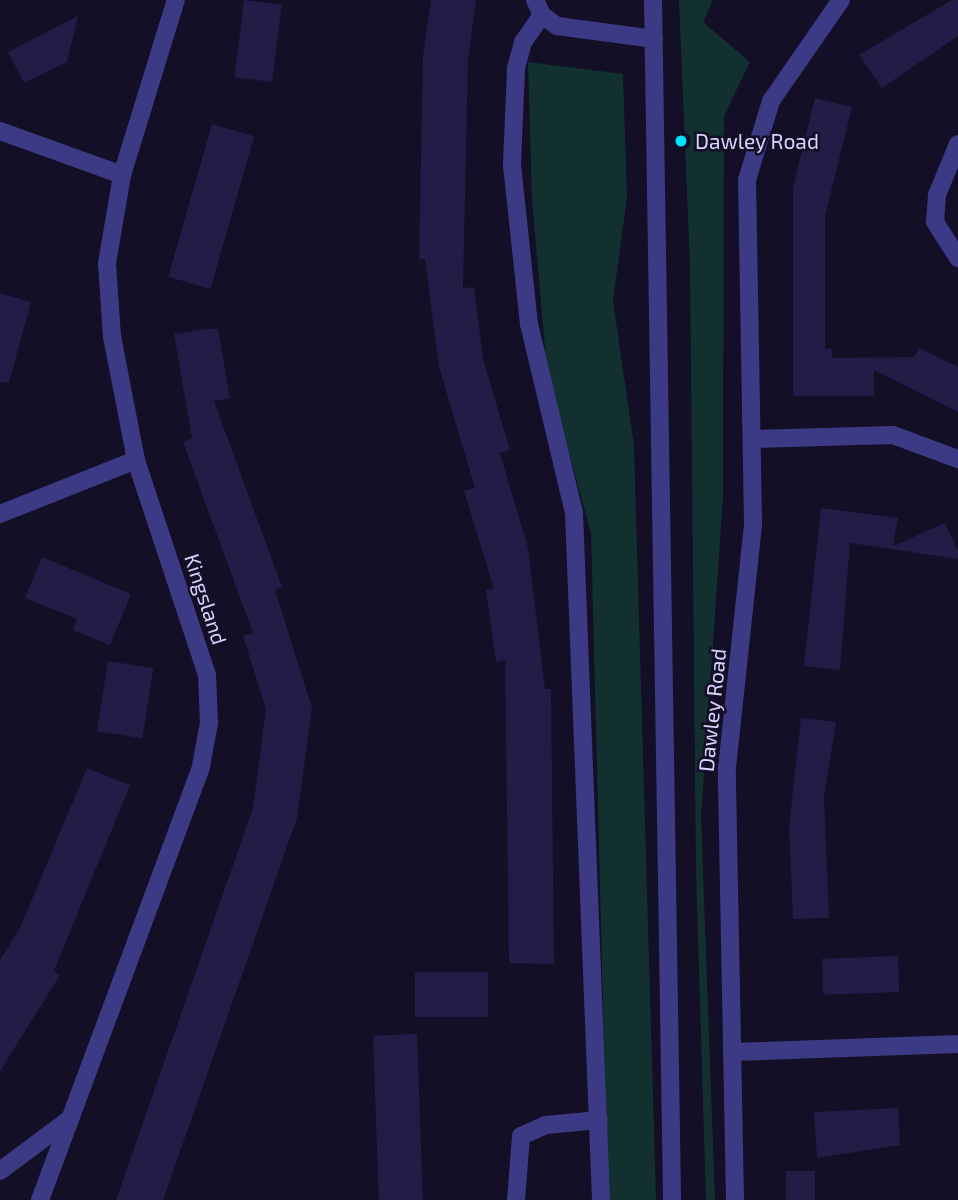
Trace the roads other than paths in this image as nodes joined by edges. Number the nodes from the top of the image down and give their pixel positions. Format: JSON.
{"nodes":[{"id":1,"x":176,"y":0,"type":"edge"},
{"id":2,"x":653,"y":0,"type":"edge"},
{"id":3,"x":841,"y":0,"type":"edge"},
{"id":4,"x":538,"y":8,"type":"edge"},
{"id":5,"x":654,"y":39,"type":"junction"},
{"id":6,"x":0,"y":131,"type":"edge"},
{"id":7,"x":958,"y":144,"type":"edge"},
{"id":8,"x":121,"y":174,"type":"junction"},
{"id":9,"x":958,"y":258,"type":"edge"},
{"id":10,"x":753,"y":439,"type":"junction"},
{"id":11,"x":958,"y":459,"type":"edge"},
{"id":12,"x":136,"y":460,"type":"junction"},
{"id":13,"x":0,"y":514,"type":"edge"},
{"id":14,"x":958,"y":1044,"type":"edge"},
{"id":15,"x":732,"y":1052,"type":"junction"},
{"id":16,"x":70,"y":1118,"type":"junction"},
{"id":17,"x":599,"y":1120,"type":"junction"},
{"id":18,"x":0,"y":1171,"type":"edge"},
{"id":19,"x":40,"y":1200,"type":"edge"},
{"id":20,"x":516,"y":1200,"type":"edge"},
{"id":21,"x":601,"y":1200,"type":"edge"},
{"id":22,"x":672,"y":1200,"type":"edge"},
{"id":23,"x":735,"y":1200,"type":"edge"}],
"edges":[{"from":1,"to":8,"type":"street","name":"Kingsland"},
{"from":2,"to":5,"type":"street","name":"Dawley Road"},
{"from":3,"to":10,"type":"street","name":"Dawley Road"},
{"from":4,"to":5,"type":"street"},
{"from":4,"to":17,"type":"street"},
{"from":5,"to":22,"type":"street","name":"Dawley Road"},
{"from":6,"to":8,"type":"street"},
{"from":7,"to":9,"type":"street"},
{"from":8,"to":12,"type":"street","name":"Kingsland"},
{"from":10,"to":11,"type":"street"},
{"from":10,"to":15,"type":"street","name":"Dawley Road"},
{"from":12,"to":13,"type":"street"},
{"from":12,"to":16,"type":"street","name":"Kingsland"},
{"from":14,"to":15,"type":"street"},
{"from":15,"to":23,"type":"street","name":"Dawley Road"},
{"from":16,"to":18,"type":"street"},
{"from":16,"to":19,"type":"street","name":"Kingsland"},
{"from":17,"to":20,"type":"street"},
{"from":17,"to":21,"type":"street"}]}
